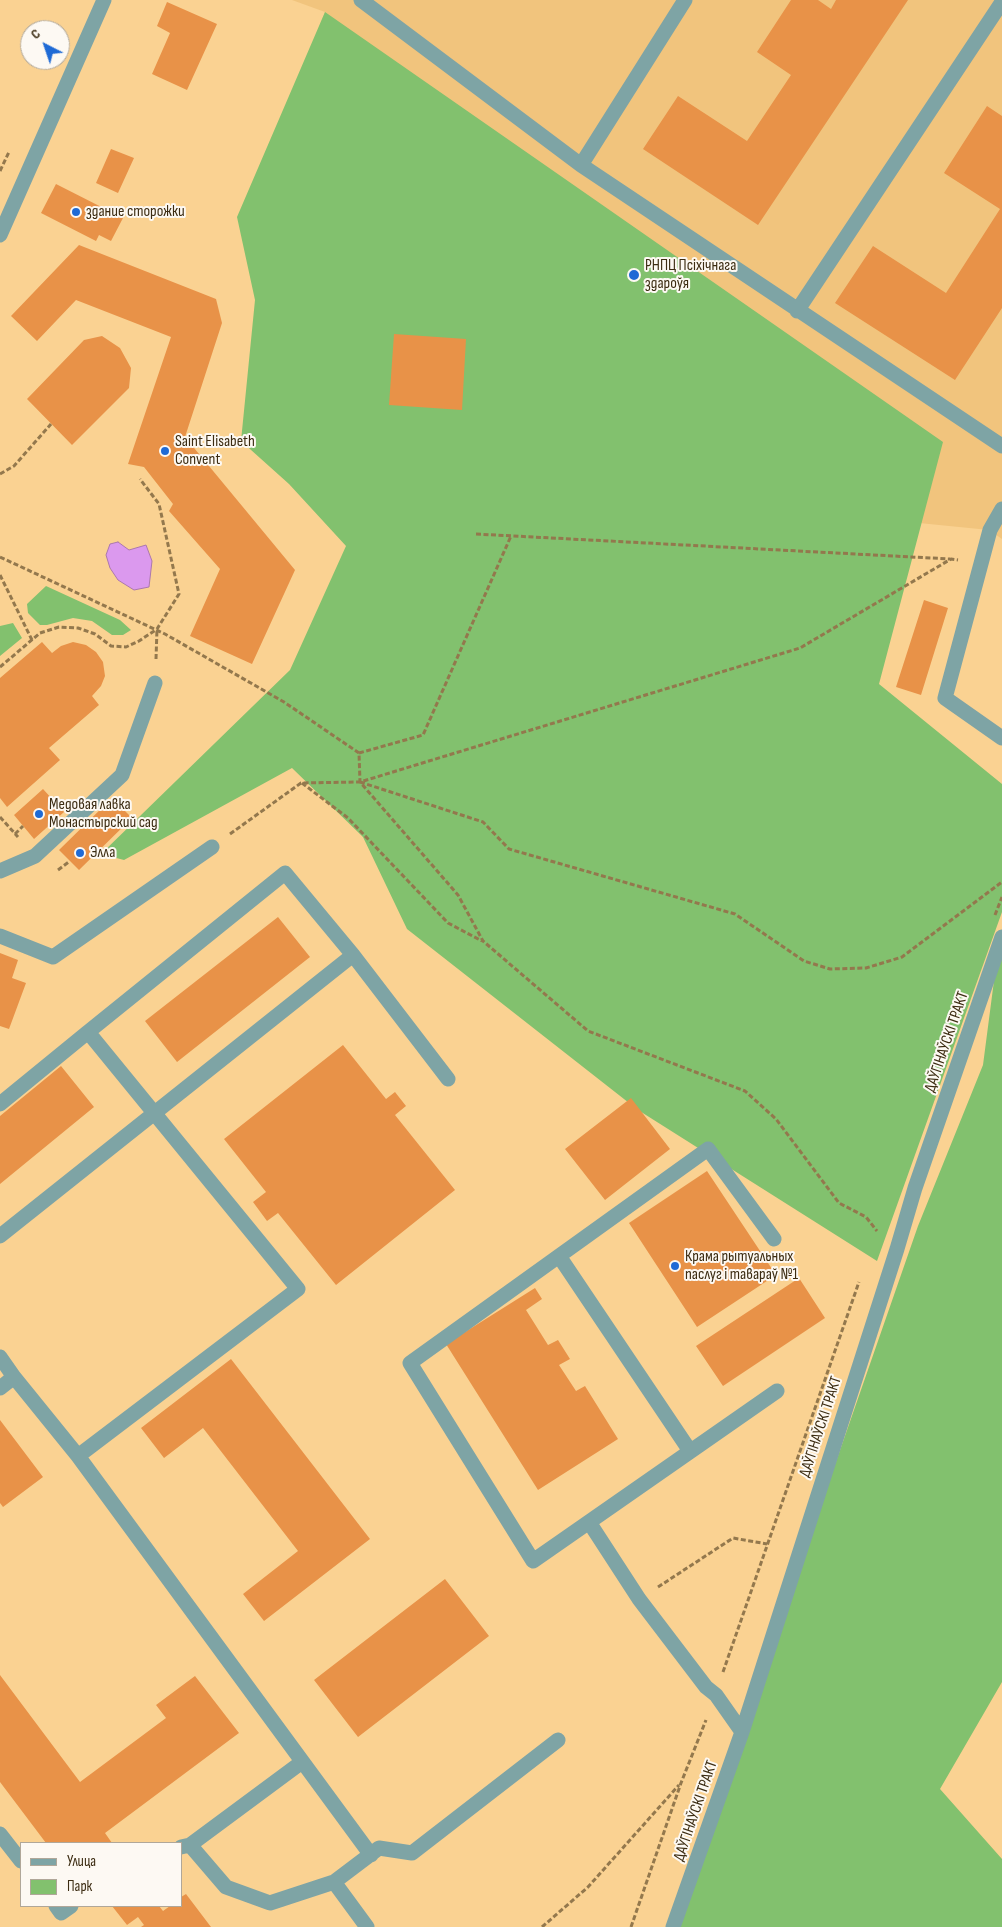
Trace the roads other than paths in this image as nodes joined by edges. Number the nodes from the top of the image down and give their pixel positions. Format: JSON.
{"nodes":[{"id":1,"x":104,"y":0,"type":"edge"},
{"id":2,"x":361,"y":0,"type":"edge"},
{"id":3,"x":685,"y":0,"type":"edge"},
{"id":4,"x":1002,"y":2,"type":"edge"},
{"id":5,"x":581,"y":165,"type":"junction"},
{"id":6,"x":5,"y":212,"type":"edge"},
{"id":7,"x":0,"y":235,"type":"edge"},
{"id":8,"x":797,"y":311,"type":"junction"},
{"id":9,"x":1002,"y":446,"type":"edge"},
{"id":10,"x":1002,"y":509,"type":"edge"},
{"id":11,"x":155,"y":682,"type":"road end"},
{"id":12,"x":1002,"y":738,"type":"edge"},
{"id":13,"x":212,"y":847,"type":"road end"},
{"id":14,"x":0,"y":871,"type":"edge"},
{"id":15,"x":0,"y":936,"type":"edge"},
{"id":16,"x":1002,"y":937,"type":"edge"},
{"id":17,"x":353,"y":955,"type":"junction"},
{"id":18,"x":88,"y":1032,"type":"junction"},
{"id":19,"x":448,"y":1079,"type":"dead end"},
{"id":20,"x":0,"y":1104,"type":"edge"},
{"id":21,"x":155,"y":1113,"type":"junction"},
{"id":22,"x":0,"y":1236,"type":"edge"},
{"id":23,"x":774,"y":1239,"type":"dead end"},
{"id":24,"x":559,"y":1256,"type":"junction"},
{"id":25,"x":0,"y":1356,"type":"edge"},
{"id":26,"x":14,"y":1377,"type":"junction"},
{"id":27,"x":0,"y":1388,"type":"edge"},
{"id":28,"x":776,"y":1391,"type":"dead end"},
{"id":29,"x":690,"y":1451,"type":"junction"},
{"id":30,"x":78,"y":1456,"type":"junction"},
{"id":31,"x":589,"y":1522,"type":"junction"},
{"id":32,"x":742,"y":1732,"type":"junction"},
{"id":33,"x":558,"y":1740,"type":"dead end"},
{"id":34,"x":302,"y":1762,"type":"junction"},
{"id":35,"x":0,"y":1834,"type":"edge"},
{"id":36,"x":186,"y":1846,"type":"edge"},
{"id":37,"x":371,"y":1855,"type":"junction"},
{"id":38,"x":20,"y":1861,"type":"edge"},
{"id":39,"x":334,"y":1882,"type":"junction"},
{"id":40,"x":57,"y":1907,"type":"edge"},
{"id":41,"x":70,"y":1907,"type":"edge"},
{"id":42,"x":367,"y":1927,"type":"edge"},
{"id":43,"x":674,"y":1927,"type":"edge"}],
"edges":[{"from":1,"to":6,"type":"street"},
{"from":2,"to":5,"type":"street"},
{"from":3,"to":5,"type":"street"},
{"from":4,"to":8,"type":"street"},
{"from":5,"to":8,"type":"street"},
{"from":6,"to":7,"type":"street"},
{"from":8,"to":9,"type":"street"},
{"from":10,"to":12,"type":"street"},
{"from":11,"to":14,"type":"street"},
{"from":13,"to":15,"type":"street"},
{"from":16,"to":32,"type":"street","name":"ДАЎГІНАЎСКІ ТРАКТ"},
{"from":17,"to":18,"type":"street"},
{"from":17,"to":19,"type":"street"},
{"from":17,"to":21,"type":"street"},
{"from":18,"to":20,"type":"street"},
{"from":18,"to":21,"type":"street"},
{"from":21,"to":22,"type":"street"},
{"from":21,"to":30,"type":"street"},
{"from":23,"to":24,"type":"street"},
{"from":24,"to":29,"type":"street"},
{"from":24,"to":31,"type":"street"},
{"from":25,"to":26,"type":"street"},
{"from":26,"to":27,"type":"street"},
{"from":26,"to":30,"type":"street"},
{"from":28,"to":29,"type":"street"},
{"from":29,"to":31,"type":"street"},
{"from":30,"to":34,"type":"street"},
{"from":31,"to":32,"type":"street"},
{"from":32,"to":43,"type":"street","name":"ДАЎГІНАЎСКІ ТРАКТ"},
{"from":33,"to":37,"type":"street"},
{"from":34,"to":36,"type":"street"},
{"from":34,"to":37,"type":"street"},
{"from":35,"to":38,"type":"street"},
{"from":36,"to":39,"type":"street"},
{"from":37,"to":39,"type":"street"},
{"from":39,"to":42,"type":"street"},
{"from":40,"to":41,"type":"street"}]}
